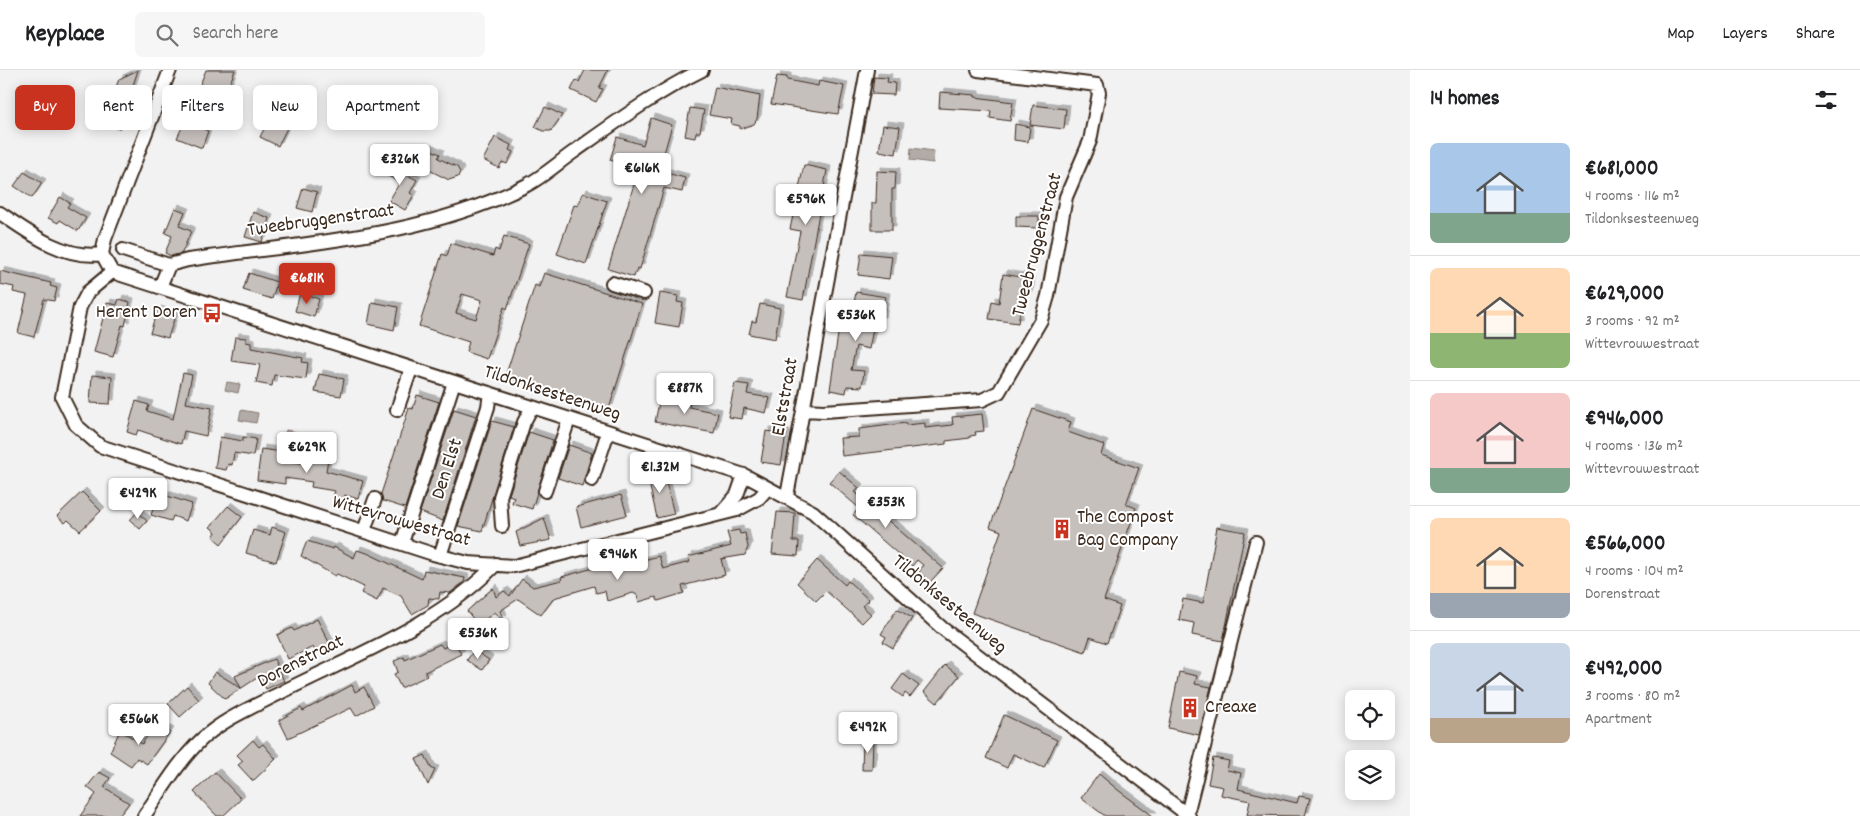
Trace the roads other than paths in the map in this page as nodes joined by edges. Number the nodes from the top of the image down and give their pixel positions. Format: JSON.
{"nodes":[{"id":1,"x":170,"y":70,"type":"edge"},
{"id":2,"x":702,"y":70,"type":"edge"},
{"id":3,"x":867,"y":70,"type":"edge"},
{"id":4,"x":978,"y":70,"type":"edge"},
{"id":5,"x":0,"y":213,"type":"edge"},
{"id":6,"x":123,"y":250,"type":"dead end"},
{"id":7,"x":102,"y":254,"type":"junction"},
{"id":8,"x":169,"y":265,"type":"junction"},
{"id":9,"x":112,"y":272,"type":"junction"},
{"id":10,"x":612,"y":283,"type":"dead end"},
{"id":11,"x":160,"y":287,"type":"junction"},
{"id":12,"x":644,"y":293,"type":"dead end"},
{"id":13,"x":411,"y":369,"type":"junction"},
{"id":14,"x":454,"y":382,"type":"junction"},
{"id":15,"x":490,"y":394,"type":"junction"},
{"id":16,"x":532,"y":407,"type":"junction"},
{"id":17,"x":397,"y":410,"type":"dead end"},
{"id":18,"x":803,"y":410,"type":"junction"},
{"id":19,"x":569,"y":419,"type":"junction"},
{"id":20,"x":608,"y":432,"type":"junction"},
{"id":21,"x":744,"y":475,"type":"junction"},
{"id":22,"x":592,"y":480,"type":"dead end"},
{"id":23,"x":768,"y":488,"type":"junction"},
{"id":24,"x":545,"y":491,"type":"dead end"},
{"id":25,"x":787,"y":496,"type":"junction"},
{"id":26,"x":375,"y":499,"type":"dead end"},
{"id":27,"x":720,"y":514,"type":"junction"},
{"id":28,"x":502,"y":526,"type":"dead end"},
{"id":29,"x":364,"y":532,"type":"junction"},
{"id":30,"x":1256,"y":542,"type":"dead end"},
{"id":31,"x":402,"y":543,"type":"junction"},
{"id":32,"x":440,"y":556,"type":"junction"},
{"id":33,"x":496,"y":564,"type":"junction"},
{"id":34,"x":1188,"y":815,"type":"edge"},
{"id":35,"x":144,"y":816,"type":"edge"}],
"edges":[{"from":1,"to":7,"type":"street"},
{"from":2,"to":8,"type":"street","name":"Tweebruggenstraat"},
{"from":3,"to":18,"type":"street","name":"Elststraat"},
{"from":4,"to":18,"type":"street","name":"Tweebruggenstraat"},
{"from":5,"to":7,"type":"street"},
{"from":6,"to":8,"type":"street"},
{"from":7,"to":9,"type":"street"},
{"from":8,"to":11,"type":"street"},
{"from":9,"to":11,"type":"street","name":"Tildonksesteenweg"},
{"from":9,"to":29,"type":"street","name":"Wittevrouwestraat"},
{"from":10,"to":12,"type":"street"},
{"from":11,"to":13,"type":"street","name":"Tildonksesteenweg"},
{"from":13,"to":14,"type":"street","name":"Tildonksesteenweg"},
{"from":13,"to":17,"type":"street"},
{"from":14,"to":15,"type":"street","name":"Tildonksesteenweg"},
{"from":14,"to":31,"type":"street","name":"Den Elst"},
{"from":15,"to":16,"type":"street","name":"Tildonksesteenweg"},
{"from":15,"to":32,"type":"street","name":"Den Elst"},
{"from":16,"to":19,"type":"street","name":"Tildonksesteenweg"},
{"from":16,"to":28,"type":"street"},
{"from":18,"to":25,"type":"street","name":"Elststraat"},
{"from":19,"to":20,"type":"street","name":"Tildonksesteenweg"},
{"from":19,"to":24,"type":"street"},
{"from":20,"to":21,"type":"street","name":"Tildonksesteenweg"},
{"from":20,"to":22,"type":"street"},
{"from":21,"to":23,"type":"street","name":"Tildonksesteenweg"},
{"from":21,"to":27,"type":"street"},
{"from":23,"to":25,"type":"street","name":"Tildonksesteenweg"},
{"from":23,"to":27,"type":"street","name":"Wittevrouwestraat"},
{"from":25,"to":34,"type":"street","name":"Tildonksesteenweg"},
{"from":26,"to":29,"type":"street"},
{"from":27,"to":33,"type":"street","name":"Wittevrouwestraat"},
{"from":29,"to":31,"type":"street","name":"Wittevrouwestraat"},
{"from":30,"to":34,"type":"street"},
{"from":31,"to":32,"type":"street","name":"Wittevrouwestraat"},
{"from":32,"to":33,"type":"street","name":"Wittevrouwestraat"},
{"from":33,"to":35,"type":"street","name":"Dorenstraat"}]}
